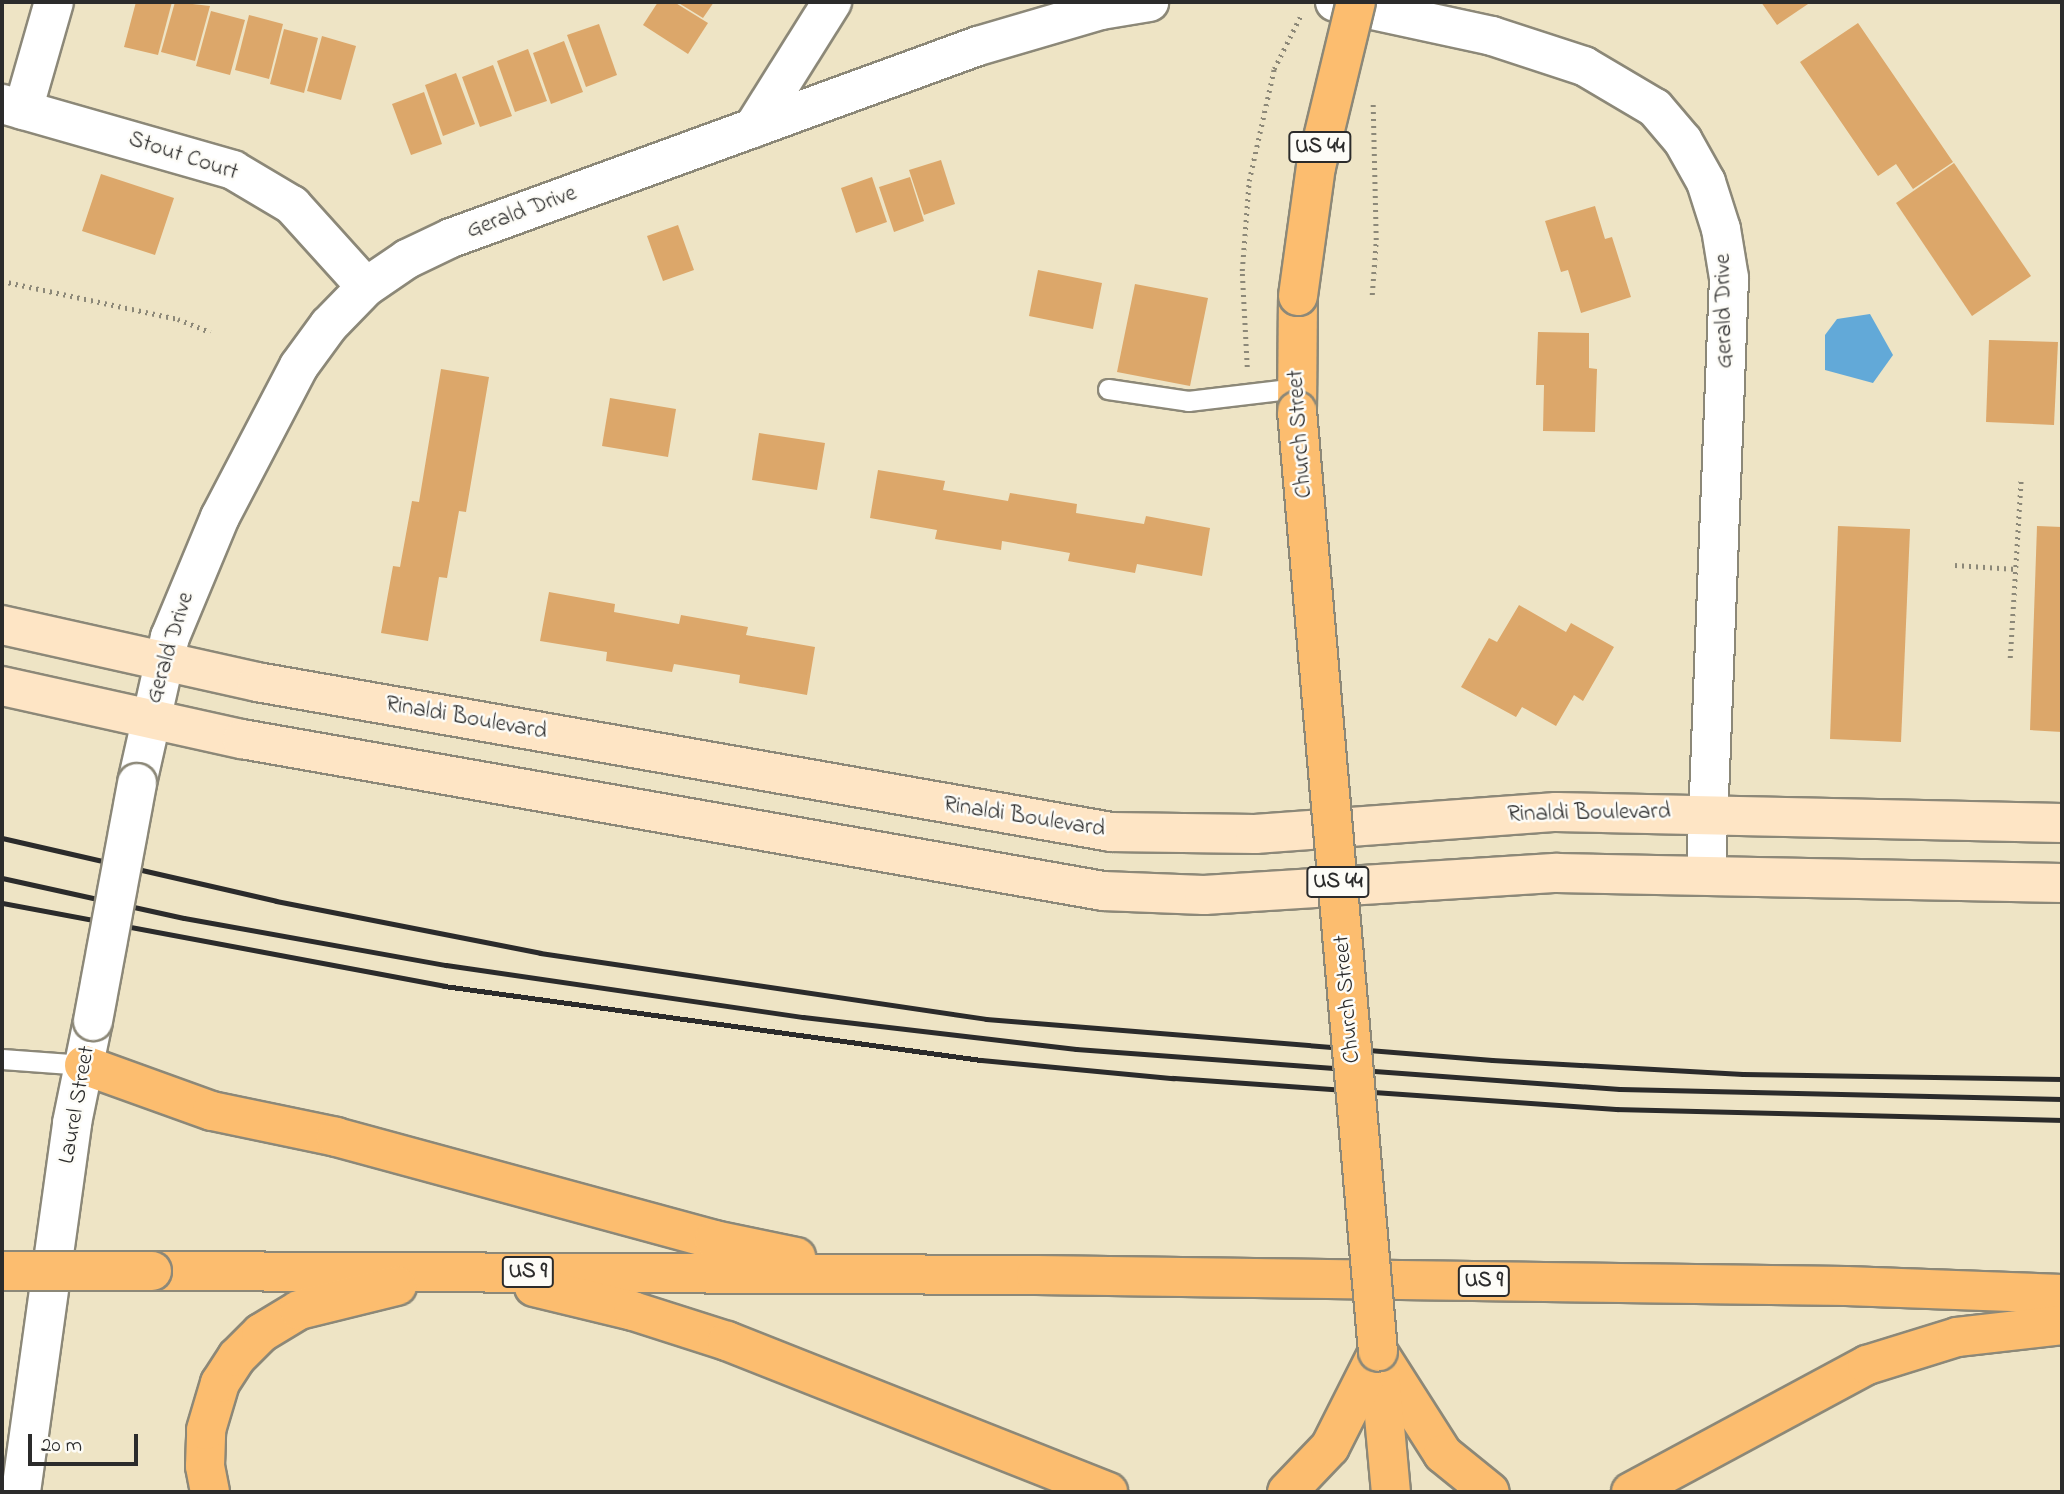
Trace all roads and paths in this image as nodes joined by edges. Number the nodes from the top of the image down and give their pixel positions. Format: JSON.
{"nodes":[{"id":1,"x":54,"y":2,"type":"edge"},
{"id":2,"x":832,"y":2,"type":"edge"},
{"id":3,"x":1149,"y":2,"type":"edge"},
{"id":4,"x":1356,"y":2,"type":"edge"},
{"id":5,"x":1319,"y":7,"type":"edge"},
{"id":6,"x":1374,"y":92,"type":"dead end"},
{"id":7,"x":12,"y":107,"type":"edge"},
{"id":8,"x":754,"y":128,"type":"junction"},
{"id":9,"x":2,"y":281,"type":"edge"},
{"id":10,"x":366,"y":287,"type":"junction"},
{"id":11,"x":1372,"y":295,"type":"dead end"},
{"id":12,"x":211,"y":332,"type":"dead end"},
{"id":13,"x":1108,"y":388,"type":"dead end"},
{"id":14,"x":1248,"y":394,"type":"junction"},
{"id":15,"x":1297,"y":400,"type":"junction"},
{"id":16,"x":2021,"y":478,"type":"dead end"},
{"id":17,"x":1955,"y":565,"type":"dead end"},
{"id":18,"x":2016,"y":569,"type":"junction"},
{"id":19,"x":2,"y":625,"type":"edge"},
{"id":20,"x":2010,"y":658,"type":"dead end"},
{"id":21,"x":163,"y":662,"type":"junction"},
{"id":22,"x":2,"y":686,"type":"edge"},
{"id":23,"x":150,"y":720,"type":"junction"},
{"id":24,"x":1708,"y":813,"type":"junction"},
{"id":25,"x":2062,"y":823,"type":"edge"},
{"id":26,"x":1706,"y":874,"type":"junction"},
{"id":27,"x":2062,"y":883,"type":"edge"},
{"id":28,"x":2,"y":1059,"type":"edge"},
{"id":29,"x":85,"y":1065,"type":"junction"},
{"id":30,"x":2,"y":1271,"type":"edge"},
{"id":31,"x":466,"y":1271,"type":"junction"},
{"id":32,"x":905,"y":1274,"type":"junction"},
{"id":33,"x":2062,"y":1294,"type":"edge"},
{"id":34,"x":2062,"y":1325,"type":"edge"},
{"id":35,"x":1378,"y":1352,"type":"junction"},
{"id":36,"x":22,"y":1492,"type":"edge"},
{"id":37,"x":210,"y":1492,"type":"edge"},
{"id":38,"x":1108,"y":1492,"type":"edge"},
{"id":39,"x":1287,"y":1492,"type":"edge"},
{"id":40,"x":1391,"y":1492,"type":"edge"},
{"id":41,"x":1490,"y":1492,"type":"edge"},
{"id":42,"x":1631,"y":1492,"type":"edge"}],
"edges":[{"from":1,"to":7,"type":"street"},
{"from":2,"to":8,"type":"street"},
{"from":3,"to":8,"type":"street","name":"Gerald Drive"},
{"from":4,"to":15,"type":"highway","name":"Church Street","number":"US 44","bridge":true},
{"from":5,"to":14,"type":"path"},
{"from":5,"to":24,"type":"street","name":"Gerald Drive"},
{"from":6,"to":11,"type":"path","bridge":true},
{"from":7,"to":10,"type":"street","name":"Stout Court"},
{"from":8,"to":10,"type":"street","name":"Gerald Drive"},
{"from":9,"to":12,"type":"path"},
{"from":10,"to":21,"type":"street","name":"Gerald Drive"},
{"from":13,"to":14,"type":"lane"},
{"from":14,"to":15,"type":"lane"},
{"from":15,"to":35,"type":"highway","name":"Church Street","number":"US 44","bridge":true},
{"from":16,"to":18,"type":"path"},
{"from":17,"to":18,"type":"path"},
{"from":18,"to":20,"type":"path"},
{"from":19,"to":21,"type":"street","name":"Rinaldi Boulevard"},
{"from":21,"to":23,"type":"street","name":"Gerald Drive"},
{"from":21,"to":24,"type":"street","name":"Rinaldi Boulevard"},
{"from":22,"to":23,"type":"street"},
{"from":23,"to":26,"type":"street"},
{"from":23,"to":29,"type":"street","name":"Laurel Street","bridge":true},
{"from":24,"to":25,"type":"street","name":"Rinaldi Boulevard"},
{"from":24,"to":26,"type":"street","name":"Gerald Drive"},
{"from":26,"to":27,"type":"street"},
{"from":28,"to":29,"type":"lane"},
{"from":29,"to":32,"type":"highway"},
{"from":29,"to":36,"type":"street","name":"Laurel Street"},
{"from":30,"to":31,"type":"highway","number":"US 9","bridge":true},
{"from":31,"to":32,"type":"highway","number":"US 9"},
{"from":31,"to":37,"type":"highway"},
{"from":31,"to":38,"type":"highway"},
{"from":32,"to":33,"type":"highway","number":"US 9"},
{"from":34,"to":42,"type":"highway"},
{"from":35,"to":39,"type":"highway"},
{"from":35,"to":40,"type":"highway","name":"Church Street","number":"US 44"},
{"from":35,"to":41,"type":"highway"}]}
